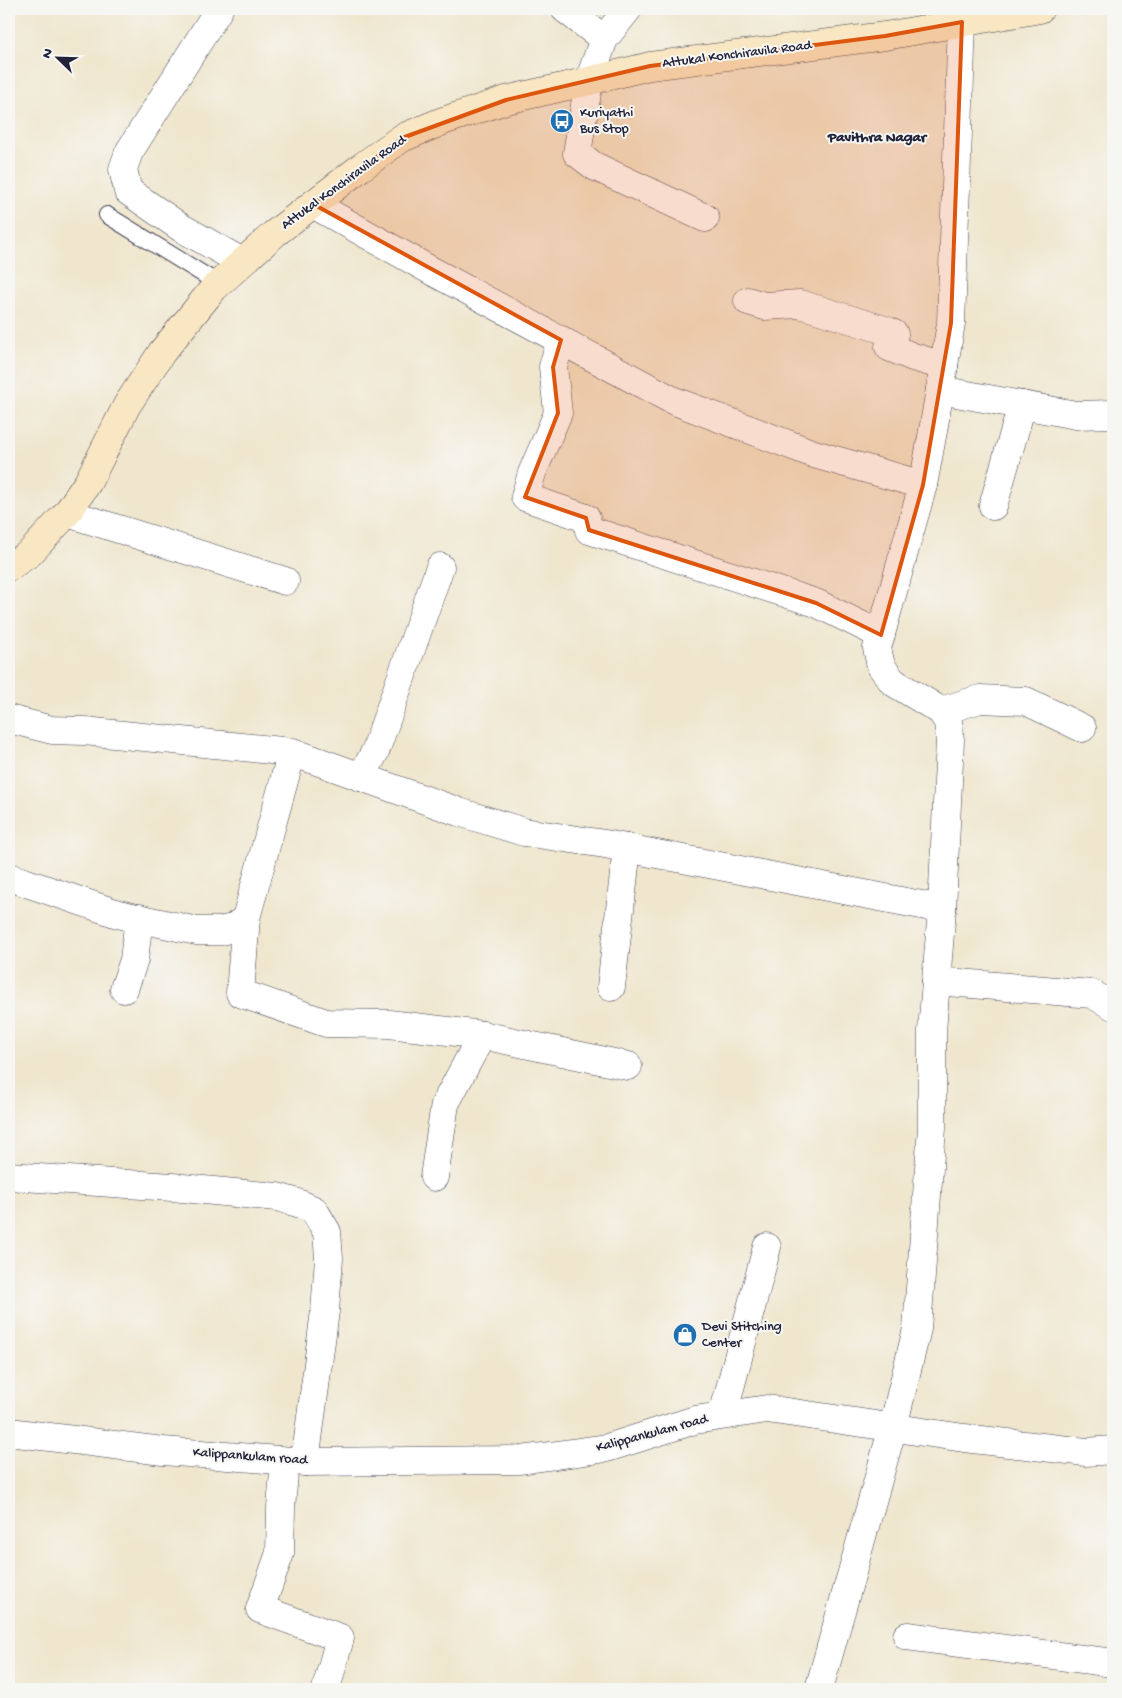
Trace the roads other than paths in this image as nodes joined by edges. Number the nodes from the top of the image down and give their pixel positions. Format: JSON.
{"nodes":[{"id":1,"x":219,"y":9,"type":"edge"},
{"id":2,"x":565,"y":9,"type":"edge"},
{"id":3,"x":628,"y":9,"type":"edge"},
{"id":4,"x":1040,"y":9,"type":"edge"},
{"id":5,"x":962,"y":22,"type":"junction"},
{"id":6,"x":604,"y":39,"type":"junction"},
{"id":7,"x":589,"y":82,"type":"junction"},
{"id":8,"x":313,"y":204,"type":"junction"},
{"id":9,"x":107,"y":215,"type":"dead end"},
{"id":10,"x":705,"y":218,"type":"dead end"},
{"id":11,"x":242,"y":262,"type":"junction"},
{"id":12,"x":219,"y":284,"type":"junction"},
{"id":13,"x":748,"y":301,"type":"dead end"},
{"id":14,"x":561,"y":340,"type":"junction"},
{"id":15,"x":942,"y":378,"type":"junction"},
{"id":16,"x":1022,"y":405,"type":"junction"},
{"id":17,"x":1113,"y":414,"type":"edge"},
{"id":18,"x":922,"y":484,"type":"junction"},
{"id":19,"x":993,"y":506,"type":"dead end"},
{"id":20,"x":67,"y":513,"type":"junction"},
{"id":21,"x":9,"y":567,"type":"edge"},
{"id":22,"x":440,"y":567,"type":"dead end"},
{"id":23,"x":285,"y":580,"type":"dead end"},
{"id":24,"x":881,"y":635,"type":"junction"},
{"id":25,"x":941,"y":711,"type":"junction"},
{"id":26,"x":9,"y":719,"type":"edge"},
{"id":27,"x":1082,"y":728,"type":"dead end"},
{"id":28,"x":292,"y":752,"type":"junction"},
{"id":29,"x":362,"y":776,"type":"junction"},
{"id":30,"x":627,"y":848,"type":"junction"},
{"id":31,"x":9,"y":877,"type":"edge"},
{"id":32,"x":942,"y":909,"type":"junction"},
{"id":33,"x":139,"y":918,"type":"junction"},
{"id":34,"x":246,"y":918,"type":"junction"},
{"id":35,"x":936,"y":981,"type":"junction"},
{"id":36,"x":611,"y":987,"type":"dead end"},
{"id":37,"x":124,"y":989,"type":"dead end"},
{"id":38,"x":1113,"y":1006,"type":"edge"},
{"id":39,"x":482,"y":1035,"type":"junction"},
{"id":40,"x":628,"y":1066,"type":"dead end"},
{"id":41,"x":9,"y":1176,"type":"edge"},
{"id":42,"x":434,"y":1177,"type":"dead end"},
{"id":43,"x":767,"y":1247,"type":"dead end"},
{"id":44,"x":722,"y":1415,"type":"junction"},
{"id":45,"x":893,"y":1427,"type":"junction"},
{"id":46,"x":9,"y":1432,"type":"edge"},
{"id":47,"x":1113,"y":1450,"type":"edge"},
{"id":48,"x":295,"y":1461,"type":"junction"},
{"id":49,"x":907,"y":1636,"type":"dead end"},
{"id":50,"x":1113,"y":1663,"type":"edge"},
{"id":51,"x":326,"y":1689,"type":"edge"},
{"id":52,"x":818,"y":1689,"type":"edge"}],
"edges":[{"from":1,"to":11,"type":"street"},
{"from":2,"to":6,"type":"street"},
{"from":3,"to":6,"type":"street"},
{"from":4,"to":5,"type":"main road","name":"Attukal Konchiravila Road"},
{"from":5,"to":7,"type":"main road","name":"Attukal Konchiravila Road"},
{"from":5,"to":15,"type":"street"},
{"from":6,"to":7,"type":"street"},
{"from":7,"to":8,"type":"main road","name":"Attukal Konchiravila Road"},
{"from":7,"to":10,"type":"street"},
{"from":8,"to":11,"type":"main road","name":"Attukal Konchiravila Road"},
{"from":8,"to":14,"type":"street"},
{"from":9,"to":12,"type":"lane"},
{"from":11,"to":12,"type":"main road","name":"Attukal Konchiravila Road"},
{"from":12,"to":20,"type":"main road","name":"Attukal Konchiravila Road"},
{"from":13,"to":15,"type":"street"},
{"from":14,"to":18,"type":"street"},
{"from":14,"to":24,"type":"street"},
{"from":15,"to":16,"type":"street"},
{"from":15,"to":18,"type":"street"},
{"from":16,"to":17,"type":"street"},
{"from":16,"to":19,"type":"street"},
{"from":18,"to":24,"type":"street"},
{"from":20,"to":21,"type":"main road","name":"Attukal Konchiravila Road"},
{"from":20,"to":23,"type":"street"},
{"from":22,"to":29,"type":"street"},
{"from":24,"to":25,"type":"street"},
{"from":25,"to":27,"type":"street"},
{"from":25,"to":32,"type":"street"},
{"from":26,"to":28,"type":"street"},
{"from":28,"to":29,"type":"street"},
{"from":28,"to":34,"type":"street"},
{"from":29,"to":30,"type":"street"},
{"from":30,"to":32,"type":"street"},
{"from":30,"to":36,"type":"street"},
{"from":31,"to":33,"type":"street"},
{"from":32,"to":35,"type":"street"},
{"from":33,"to":34,"type":"street"},
{"from":33,"to":37,"type":"street"},
{"from":34,"to":39,"type":"street"},
{"from":35,"to":38,"type":"street"},
{"from":35,"to":45,"type":"street"},
{"from":39,"to":40,"type":"street"},
{"from":39,"to":42,"type":"street"},
{"from":41,"to":48,"type":"street"},
{"from":43,"to":44,"type":"street"},
{"from":44,"to":45,"type":"street","name":"Kalippankulam road"},
{"from":44,"to":48,"type":"street","name":"Kalippankulam road"},
{"from":45,"to":47,"type":"street","name":"Kalippankulam road"},
{"from":45,"to":52,"type":"street"},
{"from":46,"to":48,"type":"street","name":"Kalippankulam road"},
{"from":48,"to":51,"type":"street"},
{"from":49,"to":50,"type":"street"}]}
